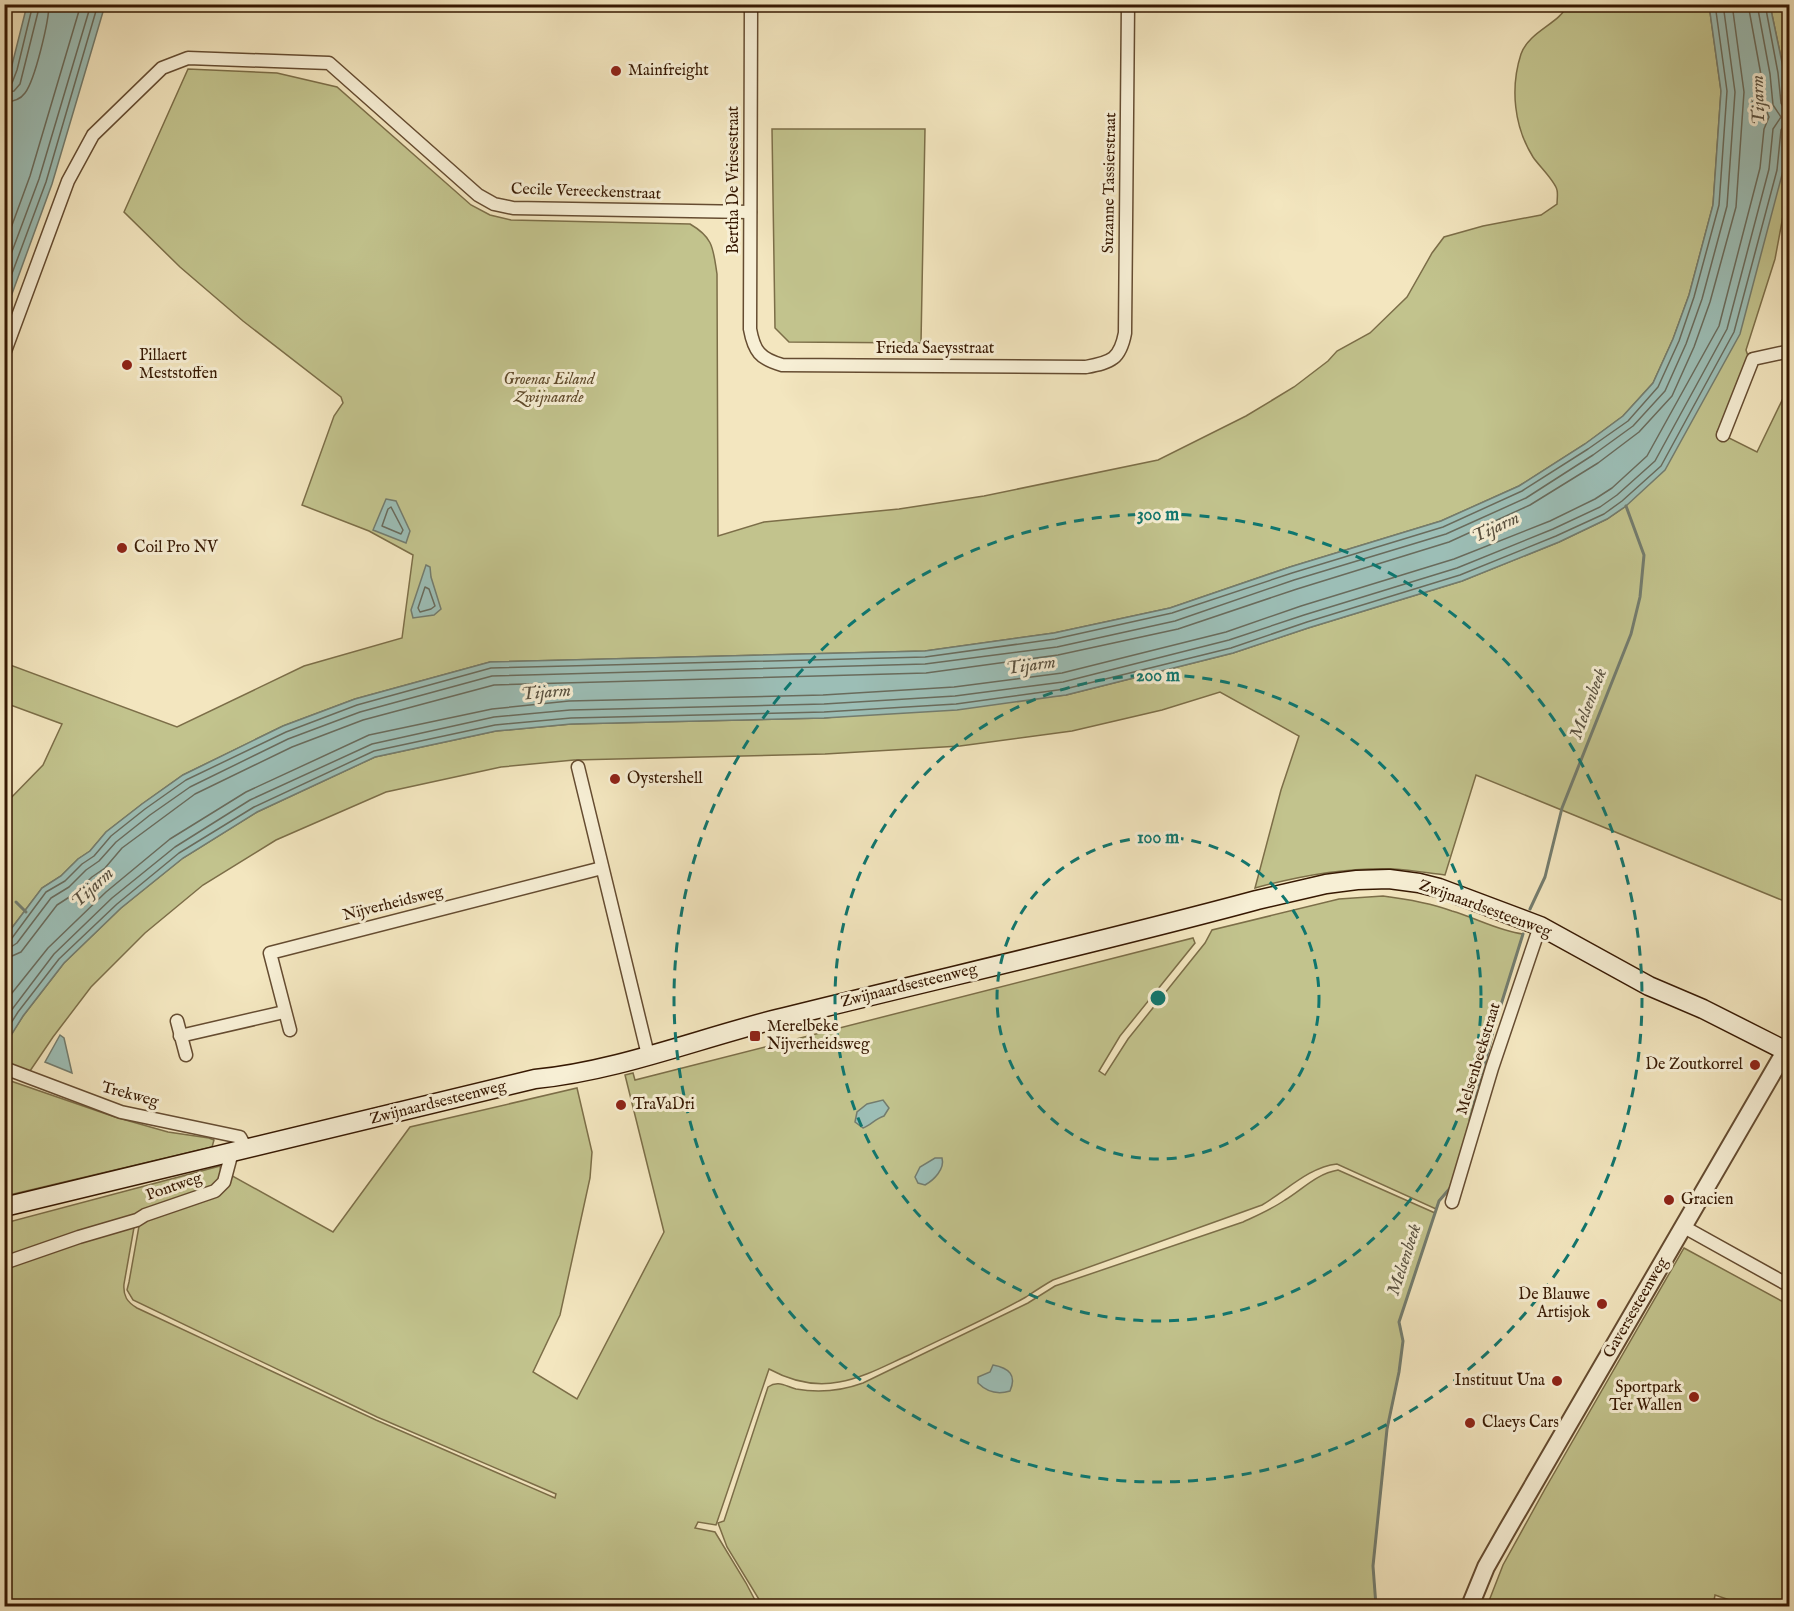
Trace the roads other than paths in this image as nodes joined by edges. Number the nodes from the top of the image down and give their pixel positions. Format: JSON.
{"nodes":[{"id":1,"x":751,"y":4,"type":"edge"},
{"id":2,"x":1128,"y":4,"type":"edge"},
{"id":3,"x":750,"y":212,"type":"junction"},
{"id":4,"x":1790,"y":351,"type":"edge"},
{"id":5,"x":759,"y":353,"type":"joint"},
{"id":6,"x":4,"y":354,"type":"edge"},
{"id":7,"x":1113,"y":359,"type":"joint"},
{"id":8,"x":1724,"y":435,"type":"dead end"},
{"id":9,"x":578,"y":767,"type":"dead end"},
{"id":10,"x":602,"y":868,"type":"junction"},
{"id":11,"x":1540,"y":926,"type":"junction"},
{"id":12,"x":284,"y":1012,"type":"junction"},
{"id":13,"x":177,"y":1021,"type":"dead end"},
{"id":14,"x":290,"y":1029,"type":"dead end"},
{"id":15,"x":180,"y":1036,"type":"junction"},
{"id":16,"x":1788,"y":1049,"type":"edge"},
{"id":17,"x":186,"y":1055,"type":"dead end"},
{"id":18,"x":648,"y":1055,"type":"junction"},
{"id":19,"x":4,"y":1073,"type":"edge"},
{"id":20,"x":239,"y":1150,"type":"junction"},
{"id":21,"x":1452,"y":1202,"type":"dead end"},
{"id":22,"x":4,"y":1207,"type":"edge"},
{"id":23,"x":1684,"y":1227,"type":"junction"},
{"id":24,"x":4,"y":1263,"type":"edge"},
{"id":25,"x":1790,"y":1286,"type":"edge"},
{"id":26,"x":1470,"y":1606,"type":"edge"}],
"edges":[{"from":1,"to":3,"type":"street","name":"Bertha De Vriesestraat"},
{"from":2,"to":7,"type":"street","name":"Suzanne Tassierstraat"},
{"from":3,"to":5,"type":"street","name":"Bertha De Vriesestraat"},
{"from":3,"to":6,"type":"street","name":"Cecile Vereeckenstraat"},
{"from":4,"to":8,"type":"street"},
{"from":5,"to":7,"type":"street","name":"Frieda Saeysstraat"},
{"from":9,"to":10,"type":"street"},
{"from":10,"to":12,"type":"street","name":"Nijverheidsweg"},
{"from":10,"to":18,"type":"street"},
{"from":11,"to":16,"type":"main road","name":"Zwijnaardsesteenweg"},
{"from":11,"to":18,"type":"main road","name":"Zwijnaardsesteenweg"},
{"from":11,"to":21,"type":"street","name":"Melsenbeekstraat"},
{"from":12,"to":14,"type":"street","name":"Nijverheidsweg"},
{"from":12,"to":15,"type":"street"},
{"from":13,"to":15,"type":"street"},
{"from":15,"to":17,"type":"street"},
{"from":16,"to":23,"type":"street","name":"Gaversesteenweg"},
{"from":18,"to":20,"type":"main road","name":"Zwijnaardsesteenweg"},
{"from":19,"to":20,"type":"street","name":"Trekweg"},
{"from":20,"to":22,"type":"main road","name":"Zwijnaardsesteenweg"},
{"from":20,"to":24,"type":"street","name":"Pontweg"},
{"from":23,"to":25,"type":"street"},
{"from":23,"to":26,"type":"street","name":"Gaversesteenweg"}]}
